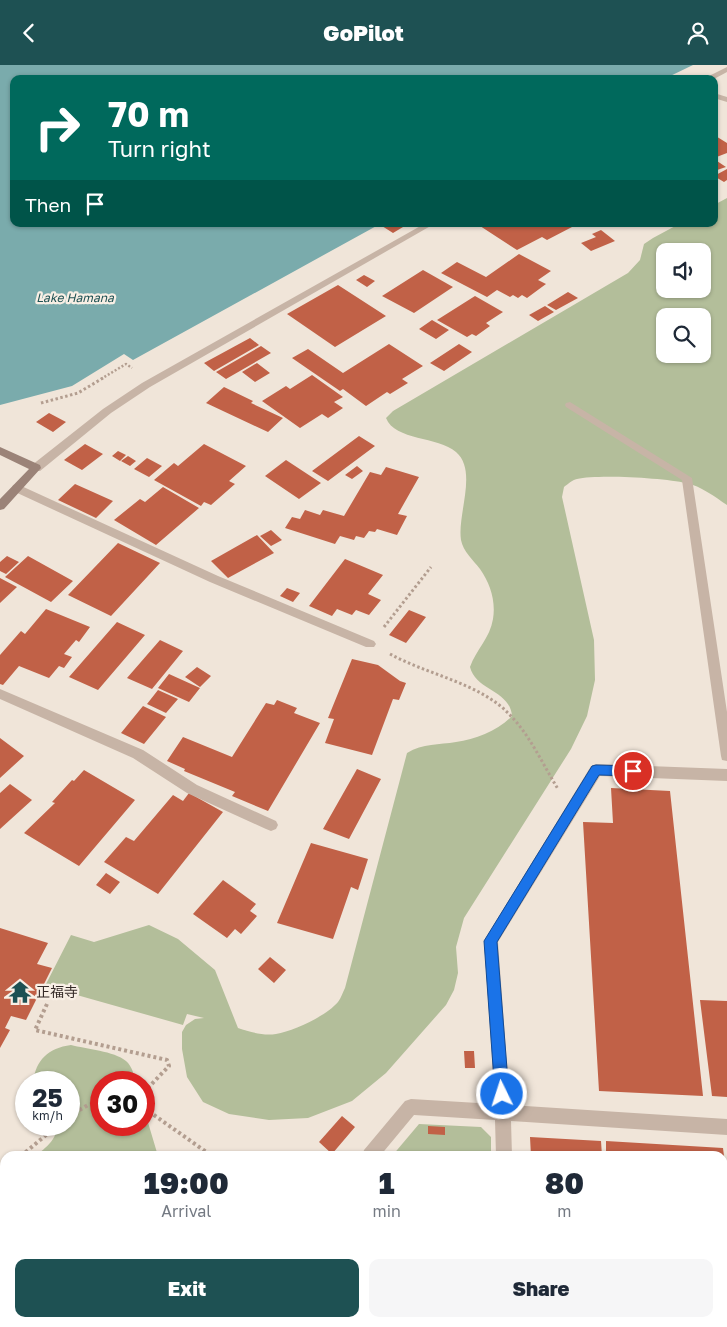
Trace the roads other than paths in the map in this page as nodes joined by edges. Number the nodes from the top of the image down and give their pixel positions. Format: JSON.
{"nodes":[{"id":1,"x":727,"y":69,"type":"edge"},
{"id":2,"x":715,"y":75,"type":"edge"},
{"id":3,"x":425,"y":227,"type":"edge"},
{"id":4,"x":570,"y":405,"type":"dead end"},
{"id":5,"x":0,"y":451,"type":"edge"},
{"id":6,"x":36,"y":468,"type":"junction"},
{"id":7,"x":17,"y":488,"type":"junction"},
{"id":8,"x":0,"y":506,"type":"edge"},
{"id":9,"x":370,"y":645,"type":"road end"},
{"id":10,"x":0,"y":693,"type":"edge"},
{"id":11,"x":727,"y":756,"type":"edge"},
{"id":12,"x":727,"y":775,"type":"edge"},
{"id":13,"x":271,"y":825,"type":"dead end"},
{"id":14,"x":503,"y":1113,"type":"junction"},
{"id":15,"x":727,"y":1127,"type":"edge"},
{"id":16,"x":374,"y":1151,"type":"edge"},
{"id":17,"x":504,"y":1151,"type":"edge"}],
"edges":[{"from":1,"to":2,"type":"street"},
{"from":3,"to":6,"type":"street"},
{"from":4,"to":11,"type":"street"},
{"from":5,"to":6,"type":"street"},
{"from":6,"to":7,"type":"street"},
{"from":7,"to":8,"type":"street"},
{"from":7,"to":9,"type":"street"},
{"from":10,"to":13,"type":"street"},
{"from":12,"to":14,"type":"street"},
{"from":14,"to":15,"type":"street"},
{"from":14,"to":16,"type":"street"},
{"from":14,"to":17,"type":"street"}]}
